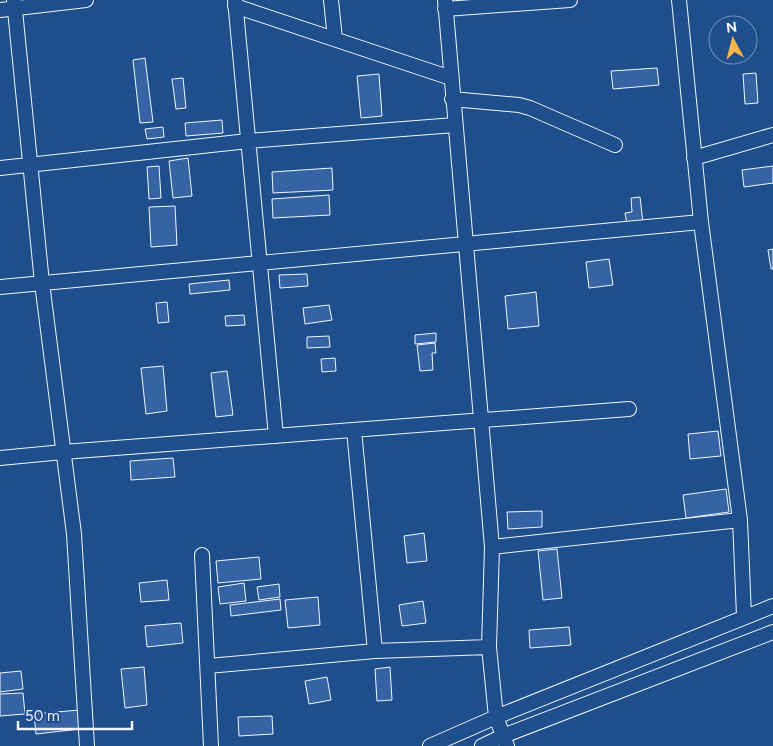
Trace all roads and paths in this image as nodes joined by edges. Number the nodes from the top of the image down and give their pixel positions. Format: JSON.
{"nodes":[{"id":1,"x":86,"y":0,"type":"edge"},
{"id":2,"x":331,"y":0,"type":"edge"},
{"id":3,"x":570,"y":0,"type":"edge"},
{"id":4,"x":679,"y":0,"type":"edge"},
{"id":5,"x":235,"y":3,"type":"edge"},
{"id":6,"x":14,"y":4,"type":"edge"},
{"id":7,"x":445,"y":4,"type":"edge"},
{"id":8,"x":0,"y":10,"type":"edge"},
{"id":9,"x":335,"y":39,"type":"junction"},
{"id":10,"x":451,"y":78,"type":"junction"},
{"id":11,"x":452,"y":99,"type":"junction"},
{"id":12,"x":455,"y":125,"type":"junction"},
{"id":13,"x":773,"y":135,"type":"edge"},
{"id":14,"x":248,"y":141,"type":"junction"},
{"id":15,"x":615,"y":145,"type":"dead end"},
{"id":16,"x":694,"y":158,"type":"junction"},
{"id":17,"x":29,"y":165,"type":"junction"},
{"id":18,"x":0,"y":168,"type":"edge"},
{"id":19,"x":701,"y":222,"type":"junction"},
{"id":20,"x":466,"y":244,"type":"junction"},
{"id":21,"x":260,"y":262,"type":"junction"},
{"id":22,"x":42,"y":283,"type":"junction"},
{"id":23,"x":0,"y":287,"type":"edge"},
{"id":24,"x":629,"y":409,"type":"dead end"},
{"id":25,"x":481,"y":421,"type":"junction"},
{"id":26,"x":354,"y":430,"type":"junction"},
{"id":27,"x":276,"y":436,"type":"junction"},
{"id":28,"x":63,"y":452,"type":"junction"},
{"id":29,"x":0,"y":458,"type":"edge"},
{"id":30,"x":740,"y":520,"type":"junction"},
{"id":31,"x":492,"y":547,"type":"junction"},
{"id":32,"x":202,"y":554,"type":"dead end"},
{"id":33,"x":773,"y":606,"type":"edge"},
{"id":34,"x":744,"y":616,"type":"junction"},
{"id":35,"x":773,"y":632,"type":"edge"},
{"id":36,"x":489,"y":647,"type":"junction"},
{"id":37,"x":375,"y":651,"type":"junction"},
{"id":38,"x":208,"y":666,"type":"junction"},
{"id":39,"x":496,"y":717,"type":"junction"},
{"id":40,"x":505,"y":741,"type":"edge"},
{"id":41,"x":87,"y":746,"type":"edge"},
{"id":42,"x":211,"y":746,"type":"edge"},
{"id":43,"x":430,"y":746,"type":"edge"},
{"id":44,"x":482,"y":746,"type":"edge"}],
"edges":[{"from":1,"to":6,"type":"street"},
{"from":2,"to":9,"type":"street"},
{"from":3,"to":7,"type":"street"},
{"from":4,"to":16,"type":"street"},
{"from":5,"to":9,"type":"street"},
{"from":5,"to":14,"type":"street"},
{"from":6,"to":8,"type":"street"},
{"from":6,"to":17,"type":"street"},
{"from":7,"to":10,"type":"street"},
{"from":9,"to":10,"type":"street"},
{"from":10,"to":11,"type":"street"},
{"from":11,"to":12,"type":"street"},
{"from":11,"to":15,"type":"street"},
{"from":12,"to":14,"type":"street"},
{"from":12,"to":20,"type":"street"},
{"from":13,"to":16,"type":"street"},
{"from":14,"to":17,"type":"street"},
{"from":14,"to":21,"type":"street"},
{"from":16,"to":19,"type":"street"},
{"from":17,"to":18,"type":"street"},
{"from":17,"to":22,"type":"street"},
{"from":19,"to":20,"type":"street"},
{"from":19,"to":30,"type":"street"},
{"from":20,"to":21,"type":"street"},
{"from":20,"to":25,"type":"street"},
{"from":21,"to":22,"type":"street"},
{"from":21,"to":27,"type":"street"},
{"from":22,"to":23,"type":"street"},
{"from":22,"to":28,"type":"street"},
{"from":24,"to":25,"type":"street"},
{"from":25,"to":26,"type":"street"},
{"from":25,"to":31,"type":"street"},
{"from":26,"to":27,"type":"street"},
{"from":26,"to":37,"type":"street"},
{"from":27,"to":28,"type":"street"},
{"from":28,"to":29,"type":"street"},
{"from":28,"to":41,"type":"street"},
{"from":30,"to":31,"type":"street"},
{"from":30,"to":34,"type":"street"},
{"from":31,"to":36,"type":"street"},
{"from":32,"to":38,"type":"street"},
{"from":33,"to":34,"type":"street"},
{"from":34,"to":39,"type":"street"},
{"from":35,"to":40,"type":"street"},
{"from":36,"to":37,"type":"street"},
{"from":36,"to":39,"type":"street"},
{"from":37,"to":38,"type":"street"},
{"from":38,"to":42,"type":"street"},
{"from":39,"to":40,"type":"street"},
{"from":39,"to":43,"type":"street"},
{"from":40,"to":44,"type":"street"}]}
